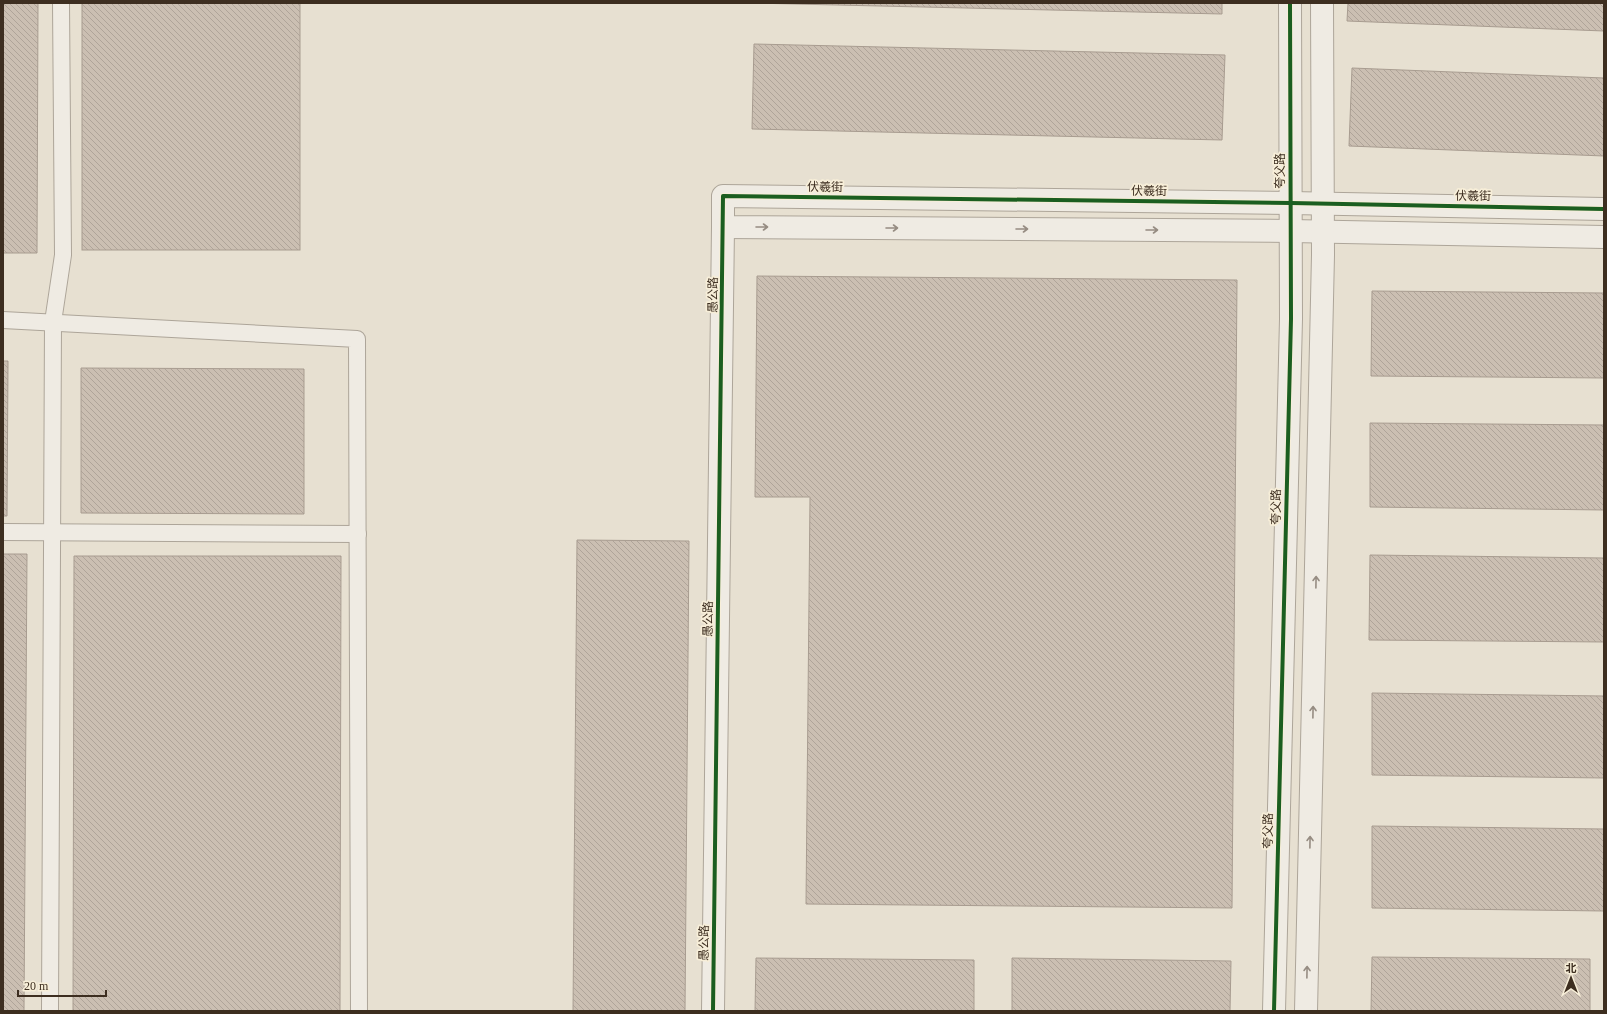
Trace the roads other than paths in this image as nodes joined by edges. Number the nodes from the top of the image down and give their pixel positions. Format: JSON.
{"nodes":[{"id":1,"x":61,"y":3,"type":"edge"},
{"id":2,"x":1290,"y":3,"type":"edge"},
{"id":3,"x":1322,"y":3,"type":"edge"},
{"id":4,"x":1290,"y":203,"type":"junction"},
{"id":5,"x":1323,"y":203,"type":"junction"},
{"id":6,"x":1604,"y":209,"type":"edge"},
{"id":7,"x":724,"y":226,"type":"junction"},
{"id":8,"x":1290,"y":231,"type":"junction"},
{"id":9,"x":1323,"y":232,"type":"junction"},
{"id":10,"x":1604,"y":237,"type":"edge"},
{"id":11,"x":3,"y":320,"type":"edge"},
{"id":12,"x":53,"y":322,"type":"junction"},
{"id":13,"x":3,"y":532,"type":"edge"},
{"id":14,"x":52,"y":532,"type":"junction"},
{"id":15,"x":358,"y":534,"type":"junction"},
{"id":16,"x":50,"y":1011,"type":"edge"},
{"id":17,"x":359,"y":1011,"type":"edge"},
{"id":18,"x":713,"y":1011,"type":"edge"},
{"id":19,"x":1274,"y":1011,"type":"edge"},
{"id":20,"x":1306,"y":1011,"type":"edge"}],
"edges":[{"from":1,"to":12,"type":"lane"},
{"from":2,"to":4,"type":"street","name":"夸父路"},
{"from":3,"to":5,"type":"street"},
{"from":4,"to":5,"type":"street","name":"伏羲街"},
{"from":4,"to":7,"type":"street","name":"伏羲街"},
{"from":4,"to":8,"type":"street","name":"夸父路"},
{"from":5,"to":6,"type":"street","name":"伏羲街"},
{"from":5,"to":9,"type":"street"},
{"from":7,"to":8,"type":"street","one_way":true},
{"from":7,"to":18,"type":"street","name":"愚公路"},
{"from":8,"to":9,"type":"street"},
{"from":8,"to":19,"type":"street","name":"夸父路"},
{"from":9,"to":10,"type":"street"},
{"from":20,"to":9,"type":"street","one_way":true},
{"from":11,"to":12,"type":"lane"},
{"from":12,"to":14,"type":"lane"},
{"from":12,"to":15,"type":"lane"},
{"from":13,"to":14,"type":"lane"},
{"from":14,"to":15,"type":"lane"},
{"from":14,"to":16,"type":"lane"},
{"from":15,"to":17,"type":"lane"}]}
